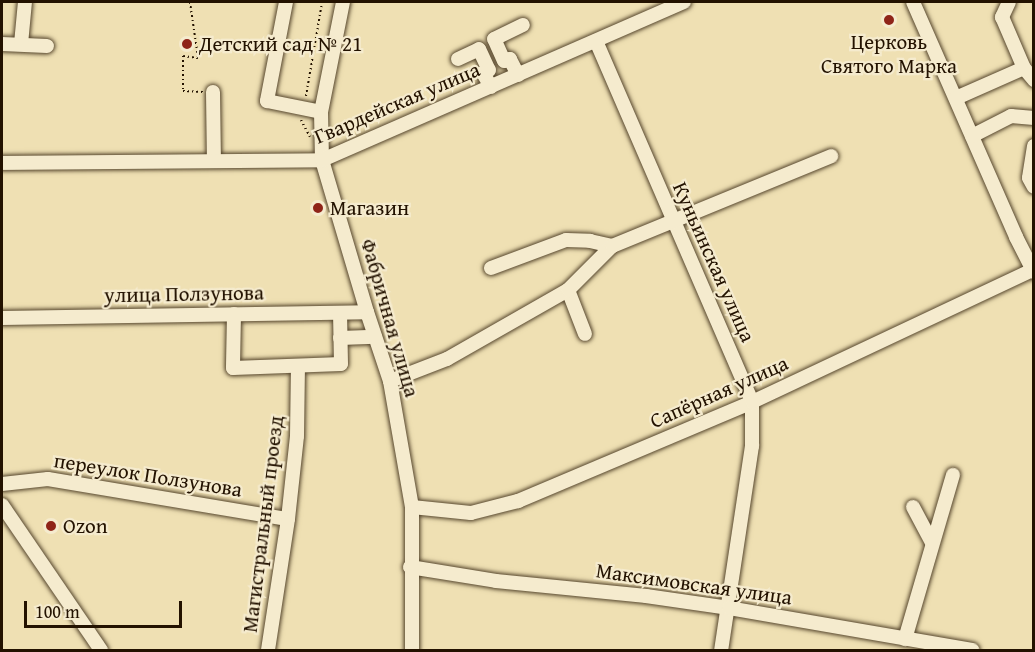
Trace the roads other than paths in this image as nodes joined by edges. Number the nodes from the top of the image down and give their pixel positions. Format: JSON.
{"nodes":[{"id":1,"x":25,"y":2,"type":"edge"},
{"id":2,"x":286,"y":2,"type":"edge"},
{"id":3,"x":343,"y":2,"type":"edge"},
{"id":4,"x":684,"y":2,"type":"edge"},
{"id":5,"x":913,"y":2,"type":"edge"},
{"id":6,"x":1009,"y":2,"type":"edge"},
{"id":7,"x":523,"y":25,"type":"dead end"},
{"id":8,"x":596,"y":41,"type":"junction"},
{"id":9,"x":2,"y":44,"type":"edge"},
{"id":10,"x":21,"y":44,"type":"junction"},
{"id":11,"x":47,"y":46,"type":"dead end"},
{"id":12,"x":458,"y":59,"type":"dead end"},
{"id":13,"x":1024,"y":68,"type":"junction"},
{"id":14,"x":518,"y":75,"type":"junction"},
{"id":15,"x":1034,"y":80,"type":"edge"},
{"id":16,"x":490,"y":87,"type":"junction"},
{"id":17,"x":213,"y":92,"type":"road end"},
{"id":18,"x":956,"y":98,"type":"junction"},
{"id":19,"x":321,"y":112,"type":"junction"},
{"id":20,"x":1034,"y":118,"type":"edge"},
{"id":21,"x":972,"y":136,"type":"junction"},
{"id":22,"x":1034,"y":146,"type":"edge"},
{"id":23,"x":831,"y":156,"type":"dead end"},
{"id":24,"x":214,"y":160,"type":"junction"},
{"id":25,"x":322,"y":160,"type":"junction"},
{"id":26,"x":2,"y":163,"type":"edge"},
{"id":27,"x":1034,"y":187,"type":"edge"},
{"id":28,"x":672,"y":220,"type":"junction"},
{"id":29,"x":1016,"y":237,"type":"junction"},
{"id":30,"x":612,"y":246,"type":"junction"},
{"id":31,"x":1034,"y":248,"type":"edge"},
{"id":32,"x":491,"y":268,"type":"dead end"},
{"id":33,"x":1033,"y":271,"type":"edge"},
{"id":34,"x":568,"y":290,"type":"junction"},
{"id":35,"x":367,"y":312,"type":"junction"},
{"id":36,"x":340,"y":313,"type":"junction"},
{"id":37,"x":234,"y":314,"type":"junction"},
{"id":38,"x":2,"y":318,"type":"edge"},
{"id":39,"x":585,"y":334,"type":"dead end"},
{"id":40,"x":375,"y":337,"type":"junction"},
{"id":41,"x":340,"y":338,"type":"junction"},
{"id":42,"x":298,"y":366,"type":"junction"},
{"id":43,"x":390,"y":381,"type":"junction"},
{"id":44,"x":752,"y":402,"type":"junction"},
{"id":45,"x":953,"y":475,"type":"dead end"},
{"id":46,"x":2,"y":484,"type":"edge"},
{"id":47,"x":2,"y":506,"type":"edge"},
{"id":48,"x":412,"y":507,"type":"junction"},
{"id":49,"x":913,"y":507,"type":"dead end"},
{"id":50,"x":288,"y":519,"type":"junction"},
{"id":51,"x":932,"y":542,"type":"junction"},
{"id":52,"x":410,"y":567,"type":"junction"},
{"id":53,"x":729,"y":608,"type":"junction"},
{"id":54,"x":905,"y":639,"type":"junction"},
{"id":55,"x":101,"y":651,"type":"edge"},
{"id":56,"x":268,"y":651,"type":"edge"},
{"id":57,"x":412,"y":651,"type":"edge"},
{"id":58,"x":721,"y":651,"type":"edge"},
{"id":59,"x":972,"y":651,"type":"edge"}],
"edges":[{"from":1,"to":10,"type":"street"},
{"from":2,"to":19,"type":"street"},
{"from":3,"to":19,"type":"street","name":"Фабричная улица"},
{"from":4,"to":8,"type":"street","name":"Гвардейская улица"},
{"from":5,"to":18,"type":"street"},
{"from":6,"to":13,"type":"street"},
{"from":7,"to":14,"type":"street"},
{"from":8,"to":14,"type":"street","name":"Гвардейская улица"},
{"from":8,"to":28,"type":"street","name":"Куньинская улица"},
{"from":9,"to":10,"type":"street"},
{"from":10,"to":11,"type":"street"},
{"from":12,"to":16,"type":"street"},
{"from":13,"to":15,"type":"street"},
{"from":13,"to":18,"type":"street"},
{"from":14,"to":16,"type":"street","name":"Гвардейская улица"},
{"from":16,"to":25,"type":"street","name":"Гвардейская улица"},
{"from":17,"to":24,"type":"street"},
{"from":18,"to":21,"type":"street"},
{"from":19,"to":25,"type":"street","name":"Фабричная улица"},
{"from":20,"to":21,"type":"street"},
{"from":21,"to":29,"type":"street"},
{"from":22,"to":27,"type":"street"},
{"from":23,"to":28,"type":"street"},
{"from":24,"to":25,"type":"street","name":"Гвардейская улица"},
{"from":24,"to":26,"type":"street","name":"Гвардейская улица"},
{"from":25,"to":35,"type":"street","name":"Фабричная улица"},
{"from":28,"to":30,"type":"street"},
{"from":28,"to":44,"type":"street","name":"Куньинская улица"},
{"from":29,"to":31,"type":"street"},
{"from":29,"to":33,"type":"street"},
{"from":30,"to":32,"type":"street"},
{"from":30,"to":34,"type":"street"},
{"from":33,"to":44,"type":"street","name":"Сапёрная улица"},
{"from":34,"to":39,"type":"street"},
{"from":34,"to":43,"type":"street"},
{"from":35,"to":36,"type":"street","name":"улица Ползунова"},
{"from":35,"to":40,"type":"street","name":"Фабричная улица"},
{"from":36,"to":37,"type":"street","name":"улица Ползунова"},
{"from":36,"to":41,"type":"street"},
{"from":37,"to":38,"type":"street","name":"улица Ползунова"},
{"from":37,"to":42,"type":"street"},
{"from":40,"to":41,"type":"street"},
{"from":40,"to":43,"type":"street","name":"Фабричная улица"},
{"from":41,"to":42,"type":"street"},
{"from":42,"to":50,"type":"street","name":"Магистральный проезд"},
{"from":43,"to":48,"type":"street","name":"Фабричная улица"},
{"from":44,"to":48,"type":"street","name":"Сапёрная улица"},
{"from":44,"to":53,"type":"street","name":"Куньинская улица"},
{"from":45,"to":51,"type":"street"},
{"from":46,"to":50,"type":"street","name":"переулок Ползунова"},
{"from":47,"to":55,"type":"street"},
{"from":48,"to":52,"type":"street","name":"Фабричная улица"},
{"from":49,"to":51,"type":"street"},
{"from":50,"to":56,"type":"street","name":"Магистральный проезд"},
{"from":51,"to":54,"type":"street"},
{"from":52,"to":53,"type":"street","name":"Максимовская улица"},
{"from":52,"to":57,"type":"street","name":"Фабричная улица"},
{"from":53,"to":54,"type":"street","name":"Максимовская улица"},
{"from":53,"to":58,"type":"street","name":"Куньинская улица"},
{"from":54,"to":59,"type":"street","name":"Максимовская улица"}]}
